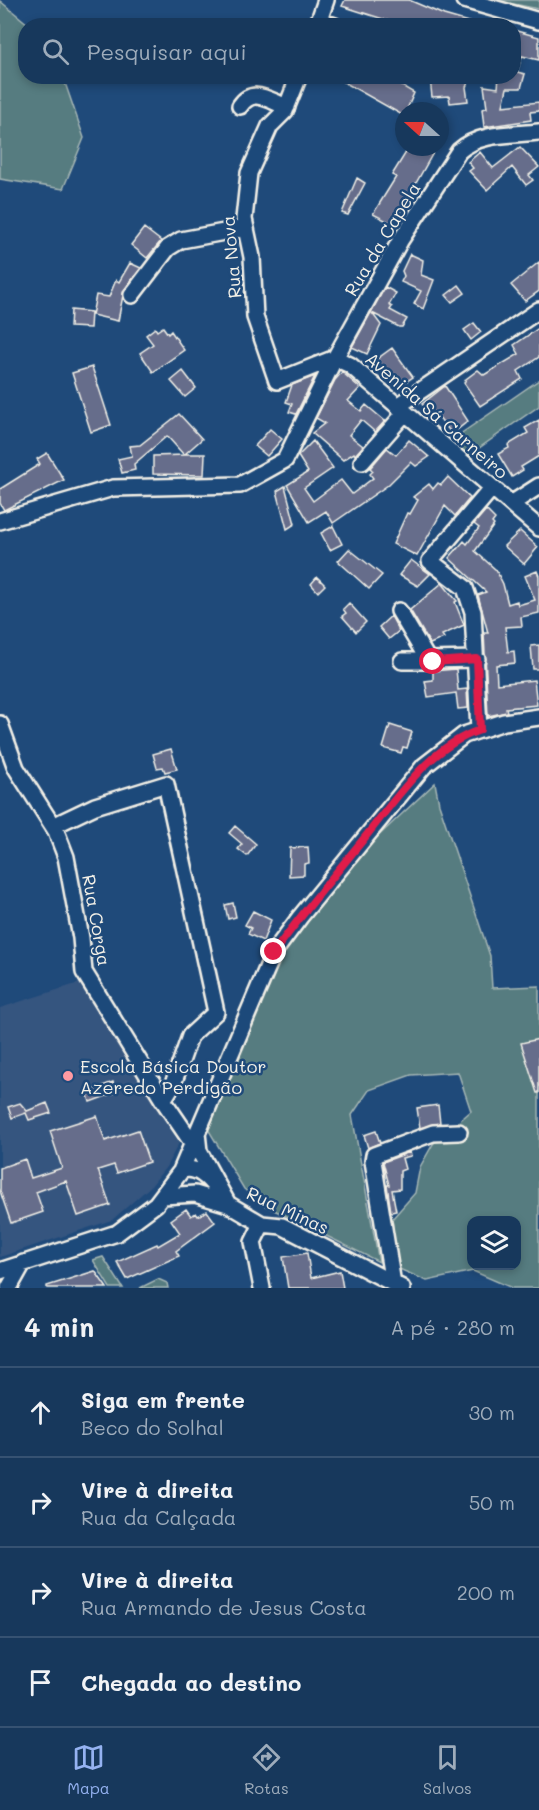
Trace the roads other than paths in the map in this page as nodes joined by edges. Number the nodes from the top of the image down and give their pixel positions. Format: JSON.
{"nodes":[{"id":1,"x":326,"y":0,"type":"edge"},
{"id":2,"x":464,"y":0,"type":"edge"},
{"id":3,"x":320,"y":18,"type":"edge"},
{"id":4,"x":539,"y":21,"type":"edge"},
{"id":5,"x":296,"y":84,"type":"edge"},
{"id":6,"x":240,"y":106,"type":"dead end"},
{"id":7,"x":287,"y":107,"type":"junction"},
{"id":8,"x":539,"y":132,"type":"edge"},
{"id":9,"x":246,"y":228,"type":"junction"},
{"id":10,"x":132,"y":296,"type":"dead end"},
{"id":11,"x":539,"y":310,"type":"edge"},
{"id":12,"x":335,"y":358,"type":"junction"},
{"id":13,"x":401,"y":410,"type":"junction"},
{"id":14,"x":362,"y":462,"type":"dead end"},
{"id":15,"x":539,"y":486,"type":"edge"},
{"id":16,"x":492,"y":488,"type":"junction"},
{"id":17,"x":511,"y":504,"type":"junction"},
{"id":18,"x":0,"y":521,"type":"edge"},
{"id":19,"x":539,"y":528,"type":"edge"},
{"id":20,"x":399,"y":611,"type":"dead end"},
{"id":21,"x":477,"y":659,"type":"junction"},
{"id":22,"x":402,"y":661,"type":"dead end"},
{"id":23,"x":433,"y":662,"type":"junction"},
{"id":24,"x":539,"y":717,"type":"edge"},
{"id":25,"x":0,"y":724,"type":"edge"},
{"id":26,"x":480,"y":730,"type":"junction"},
{"id":27,"x":53,"y":826,"type":"junction"},
{"id":28,"x":163,"y":1100,"type":"junction"},
{"id":29,"x":459,"y":1132,"type":"dead end"},
{"id":30,"x":195,"y":1138,"type":"junction"},
{"id":31,"x":181,"y":1171,"type":"junction"},
{"id":32,"x":163,"y":1196,"type":"junction"},
{"id":33,"x":228,"y":1204,"type":"junction"},
{"id":34,"x":262,"y":1224,"type":"junction"},
{"id":35,"x":23,"y":1263,"type":"junction"},
{"id":36,"x":0,"y":1271,"type":"edge"},
{"id":37,"x":397,"y":1286,"type":"edge"},
{"id":38,"x":9,"y":1288,"type":"edge"},
{"id":39,"x":262,"y":1288,"type":"edge"}],
"edges":[{"from":1,"to":3,"type":"street"},
{"from":2,"to":4,"type":"street"},
{"from":5,"to":7,"type":"street","name":"Rua Nova"},
{"from":6,"to":7,"type":"street"},
{"from":7,"to":9,"type":"street","name":"Rua Nova"},
{"from":8,"to":12,"type":"street","name":"Rua da Capela"},
{"from":9,"to":10,"type":"street"},
{"from":9,"to":12,"type":"street","name":"Rua Nova"},
{"from":11,"to":13,"type":"street"},
{"from":12,"to":13,"type":"street","name":"Avenida Sá Carneiro"},
{"from":12,"to":18,"type":"street","name":"Rua da Capela"},
{"from":13,"to":14,"type":"street"},
{"from":13,"to":16,"type":"street","name":"Avenida Sá Carneiro"},
{"from":15,"to":17,"type":"street"},
{"from":16,"to":17,"type":"street","name":"Avenida Sá Carneiro"},
{"from":16,"to":21,"type":"street"},
{"from":17,"to":19,"type":"street","name":"Avenida Sá Carneiro"},
{"from":20,"to":23,"type":"street"},
{"from":21,"to":23,"type":"street"},
{"from":21,"to":26,"type":"street"},
{"from":22,"to":23,"type":"street"},
{"from":24,"to":26,"type":"street"},
{"from":25,"to":27,"type":"street","name":"Rua Corga"},
{"from":26,"to":30,"type":"street"},
{"from":27,"to":28,"type":"street","name":"Rua Corga"},
{"from":27,"to":28,"type":"street"},
{"from":28,"to":30,"type":"street","name":"Rua Corga"},
{"from":29,"to":37,"type":"street"},
{"from":30,"to":31,"type":"street"},
{"from":30,"to":33,"type":"street","name":"Rua Minas"},
{"from":31,"to":32,"type":"street"},
{"from":31,"to":33,"type":"street"},
{"from":32,"to":33,"type":"street"},
{"from":32,"to":35,"type":"street"},
{"from":33,"to":34,"type":"street","name":"Rua Minas"},
{"from":34,"to":37,"type":"street","name":"Rua Minas"},
{"from":34,"to":39,"type":"street"},
{"from":35,"to":36,"type":"street"},
{"from":35,"to":38,"type":"street"}]}
